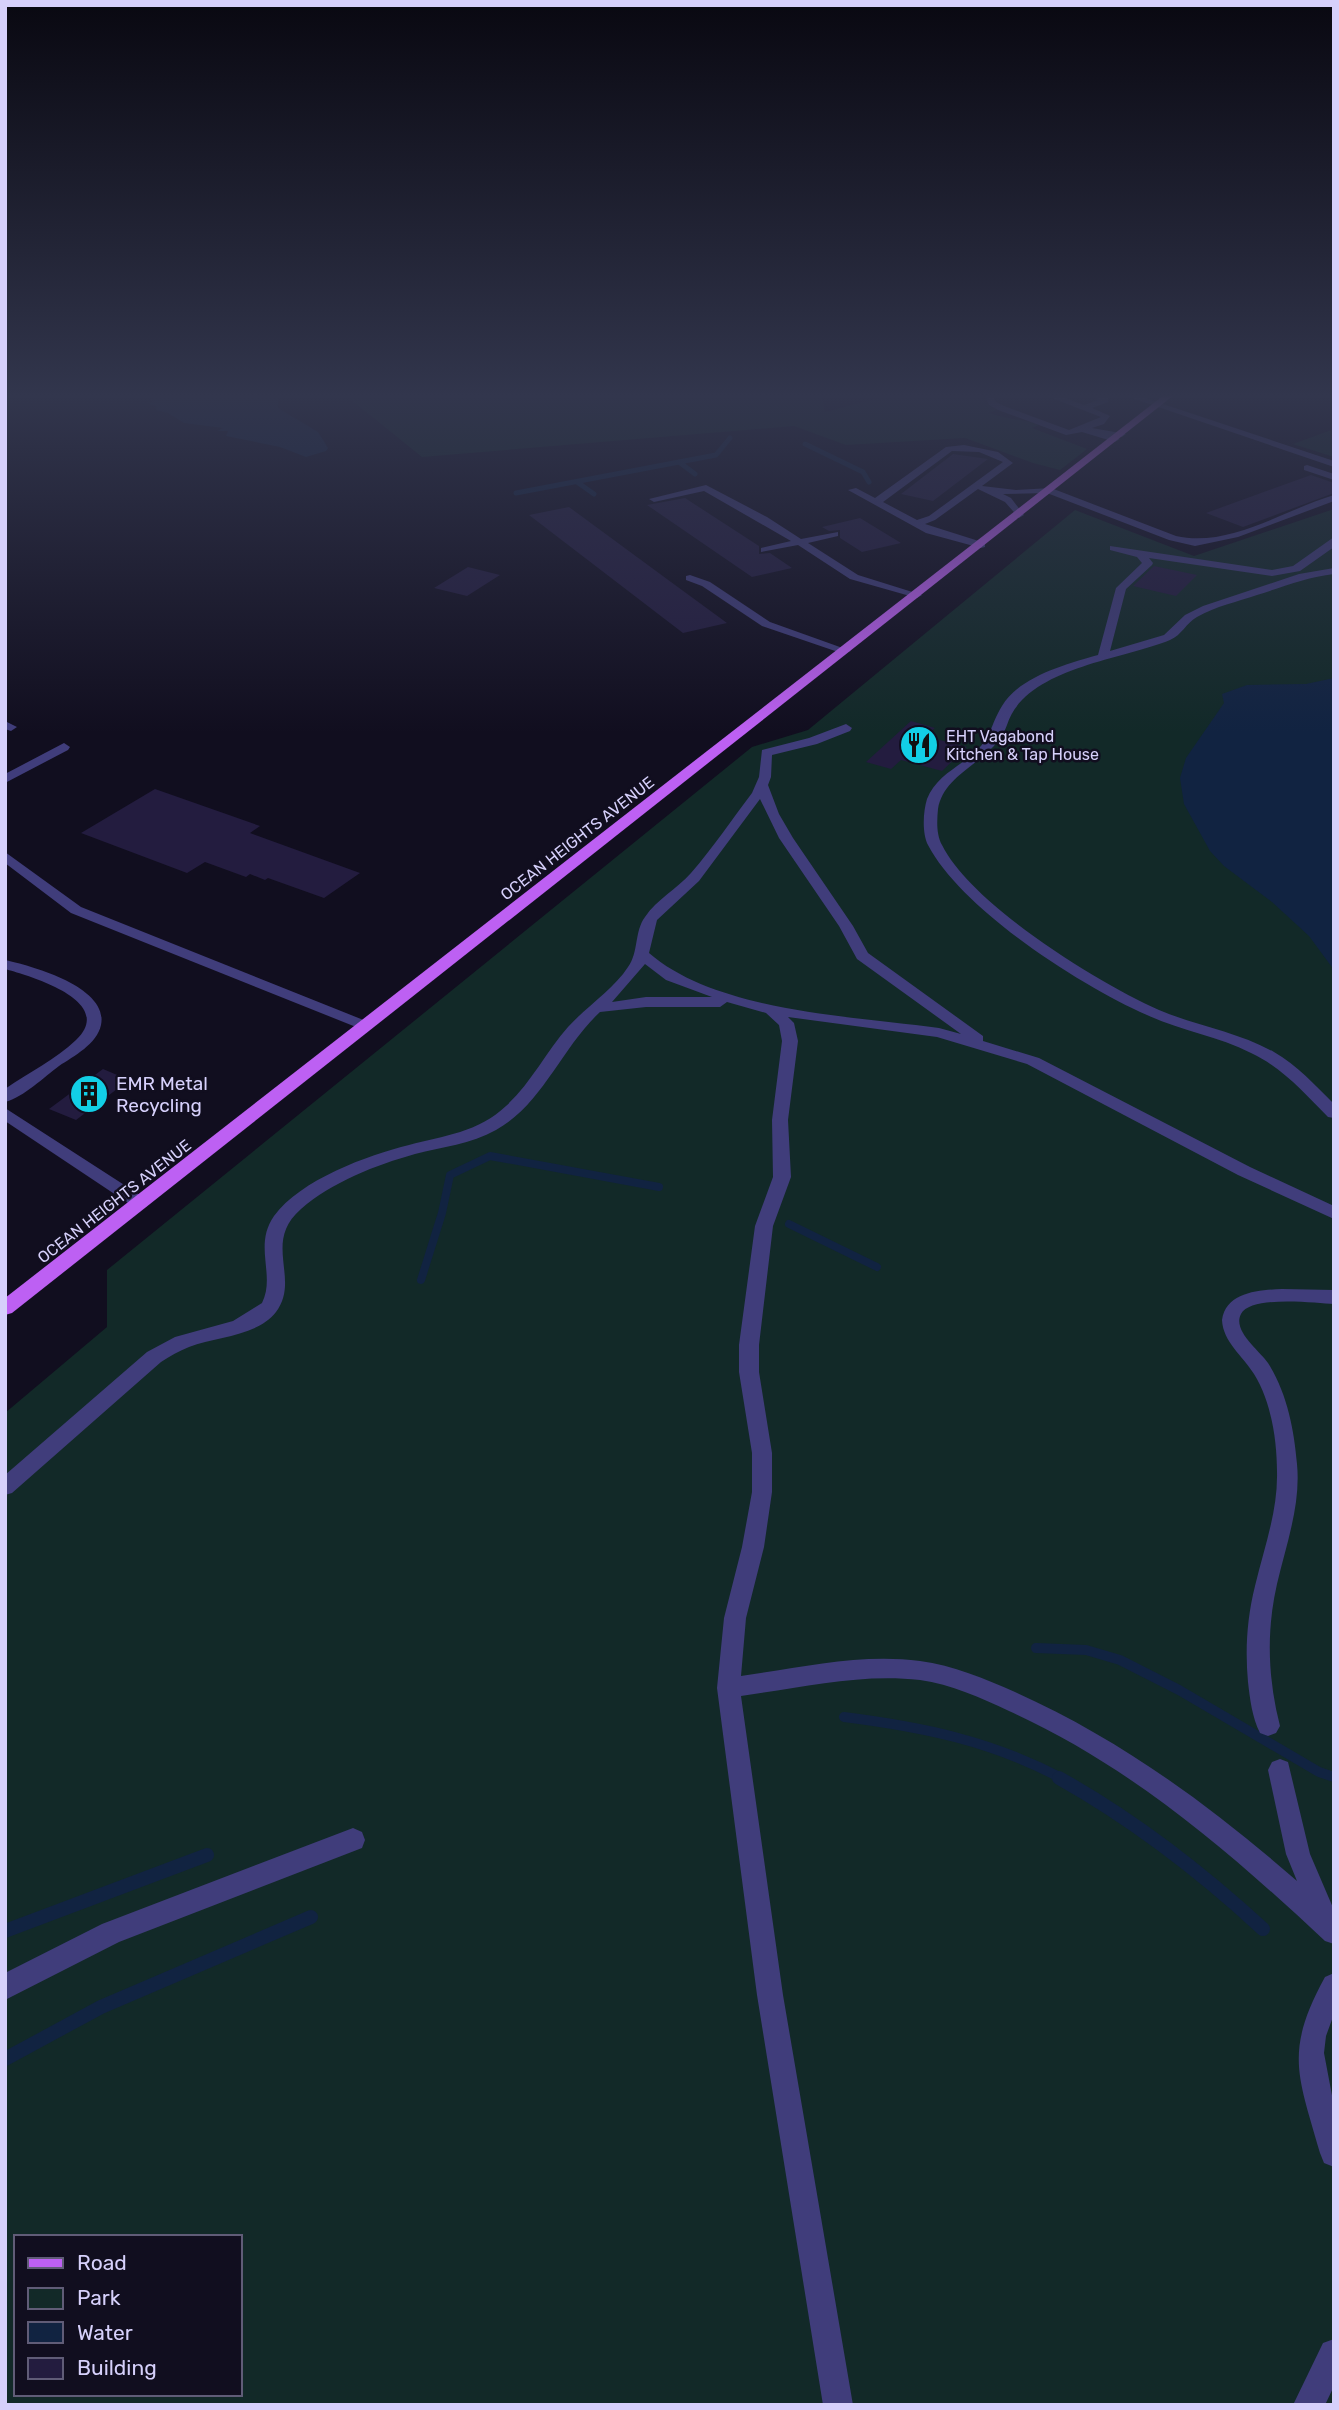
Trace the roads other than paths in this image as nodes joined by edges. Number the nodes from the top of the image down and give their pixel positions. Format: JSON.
{"nodes":[{"id":1,"x":740,"y":507,"type":"edge"},
{"id":2,"x":886,"y":507,"type":"edge"},
{"id":3,"x":948,"y":507,"type":"edge"},
{"id":4,"x":1013,"y":507,"type":"edge"},
{"id":5,"x":1027,"y":507,"type":"edge"},
{"id":6,"x":1095,"y":507,"type":"edge"},
{"id":7,"x":1308,"y":507,"type":"edge"},
{"id":8,"x":1018,"y":515,"type":"junction"},
{"id":9,"x":916,"y":524,"type":"junction"},
{"id":10,"x":834,"y":534,"type":"dead end"},
{"id":11,"x":1334,"y":540,"type":"edge"},
{"id":12,"x":799,"y":542,"type":"junction"},
{"id":13,"x":981,"y":545,"type":"junction"},
{"id":14,"x":1114,"y":548,"type":"dead end"},
{"id":15,"x":765,"y":550,"type":"dead end"},
{"id":16,"x":1137,"y":553,"type":"junction"},
{"id":17,"x":1148,"y":562,"type":"junction"},
{"id":18,"x":1217,"y":564,"type":"junction"},
{"id":19,"x":1296,"y":569,"type":"junction"},
{"id":20,"x":1334,"y":571,"type":"edge"},
{"id":21,"x":690,"y":578,"type":"dead end"},
{"id":22,"x":1271,"y":586,"type":"junction"},
{"id":23,"x":917,"y":595,"type":"junction"},
{"id":24,"x":845,"y":651,"type":"junction"},
{"id":25,"x":1103,"y":658,"type":"junction"},
{"id":26,"x":846,"y":729,"type":"dead end"},
{"id":27,"x":64,"y":747,"type":"dead end"},
{"id":28,"x":5,"y":779,"type":"edge"},
{"id":29,"x":762,"y":786,"type":"junction"},
{"id":30,"x":5,"y":856,"type":"edge"},
{"id":31,"x":643,"y":954,"type":"junction"},
{"id":32,"x":5,"y":964,"type":"edge"},
{"id":33,"x":747,"y":1003,"type":"junction"},
{"id":34,"x":595,"y":1010,"type":"junction"},
{"id":35,"x":771,"y":1010,"type":"junction"},
{"id":36,"x":366,"y":1026,"type":"junction"},
{"id":37,"x":985,"y":1045,"type":"junction"},
{"id":38,"x":5,"y":1097,"type":"edge"},
{"id":39,"x":5,"y":1113,"type":"edge"},
{"id":40,"x":1334,"y":1113,"type":"edge"},
{"id":41,"x":141,"y":1202,"type":"junction"},
{"id":42,"x":1334,"y":1213,"type":"edge"},
{"id":43,"x":1334,"y":1297,"type":"edge"},
{"id":44,"x":5,"y":1308,"type":"edge"},
{"id":45,"x":5,"y":1487,"type":"edge"},
{"id":46,"x":728,"y":1689,"type":"junction"},
{"id":47,"x":1268,"y":1726,"type":"dead end"},
{"id":48,"x":1280,"y":1770,"type":"dead end"},
{"id":49,"x":353,"y":1840,"type":"dead end"},
{"id":50,"x":1332,"y":1933,"type":"edge"},
{"id":51,"x":1334,"y":1986,"type":"edge"},
{"id":52,"x":5,"y":1987,"type":"edge"},
{"id":53,"x":1334,"y":2153,"type":"edge"},
{"id":54,"x":1334,"y":2354,"type":"edge"},
{"id":55,"x":838,"y":2405,"type":"edge"},
{"id":56,"x":1308,"y":2405,"type":"edge"}],
"edges":[{"from":1,"to":12,"type":"street"},
{"from":2,"to":9,"type":"street"},
{"from":3,"to":9,"type":"street"},
{"from":4,"to":8,"type":"street"},
{"from":5,"to":8,"type":"main road","name":"OCEAN HEIGHTS AVENUE"},
{"from":6,"to":7,"type":"street"},
{"from":8,"to":13,"type":"main road","name":"OCEAN HEIGHTS AVENUE"},
{"from":9,"to":13,"type":"street"},
{"from":10,"to":12,"type":"street"},
{"from":11,"to":19,"type":"street"},
{"from":12,"to":15,"type":"street"},
{"from":12,"to":23,"type":"street"},
{"from":13,"to":23,"type":"main road","name":"OCEAN HEIGHTS AVENUE"},
{"from":14,"to":16,"type":"street"},
{"from":16,"to":17,"type":"street"},
{"from":16,"to":18,"type":"street"},
{"from":17,"to":18,"type":"street"},
{"from":17,"to":25,"type":"street"},
{"from":18,"to":19,"type":"street"},
{"from":19,"to":22,"type":"street"},
{"from":20,"to":22,"type":"street"},
{"from":21,"to":24,"type":"street"},
{"from":22,"to":25,"type":"street"},
{"from":23,"to":24,"type":"main road","name":"OCEAN HEIGHTS AVENUE"},
{"from":24,"to":36,"type":"main road","name":"OCEAN HEIGHTS AVENUE"},
{"from":25,"to":40,"type":"street"},
{"from":26,"to":29,"type":"street"},
{"from":27,"to":28,"type":"street"},
{"from":29,"to":31,"type":"street"},
{"from":29,"to":37,"type":"street"},
{"from":30,"to":36,"type":"street"},
{"from":31,"to":33,"type":"street"},
{"from":31,"to":34,"type":"street"},
{"from":32,"to":38,"type":"street"},
{"from":33,"to":34,"type":"street"},
{"from":33,"to":35,"type":"street"},
{"from":34,"to":45,"type":"street"},
{"from":35,"to":37,"type":"street"},
{"from":35,"to":46,"type":"street"},
{"from":36,"to":41,"type":"main road","name":"OCEAN HEIGHTS AVENUE"},
{"from":37,"to":42,"type":"street"},
{"from":39,"to":41,"type":"street"},
{"from":41,"to":44,"type":"main road","name":"OCEAN HEIGHTS AVENUE"},
{"from":43,"to":47,"type":"street"},
{"from":46,"to":50,"type":"street"},
{"from":46,"to":55,"type":"street"},
{"from":48,"to":50,"type":"street"},
{"from":49,"to":52,"type":"street"},
{"from":51,"to":53,"type":"street"},
{"from":54,"to":56,"type":"street"}]}
